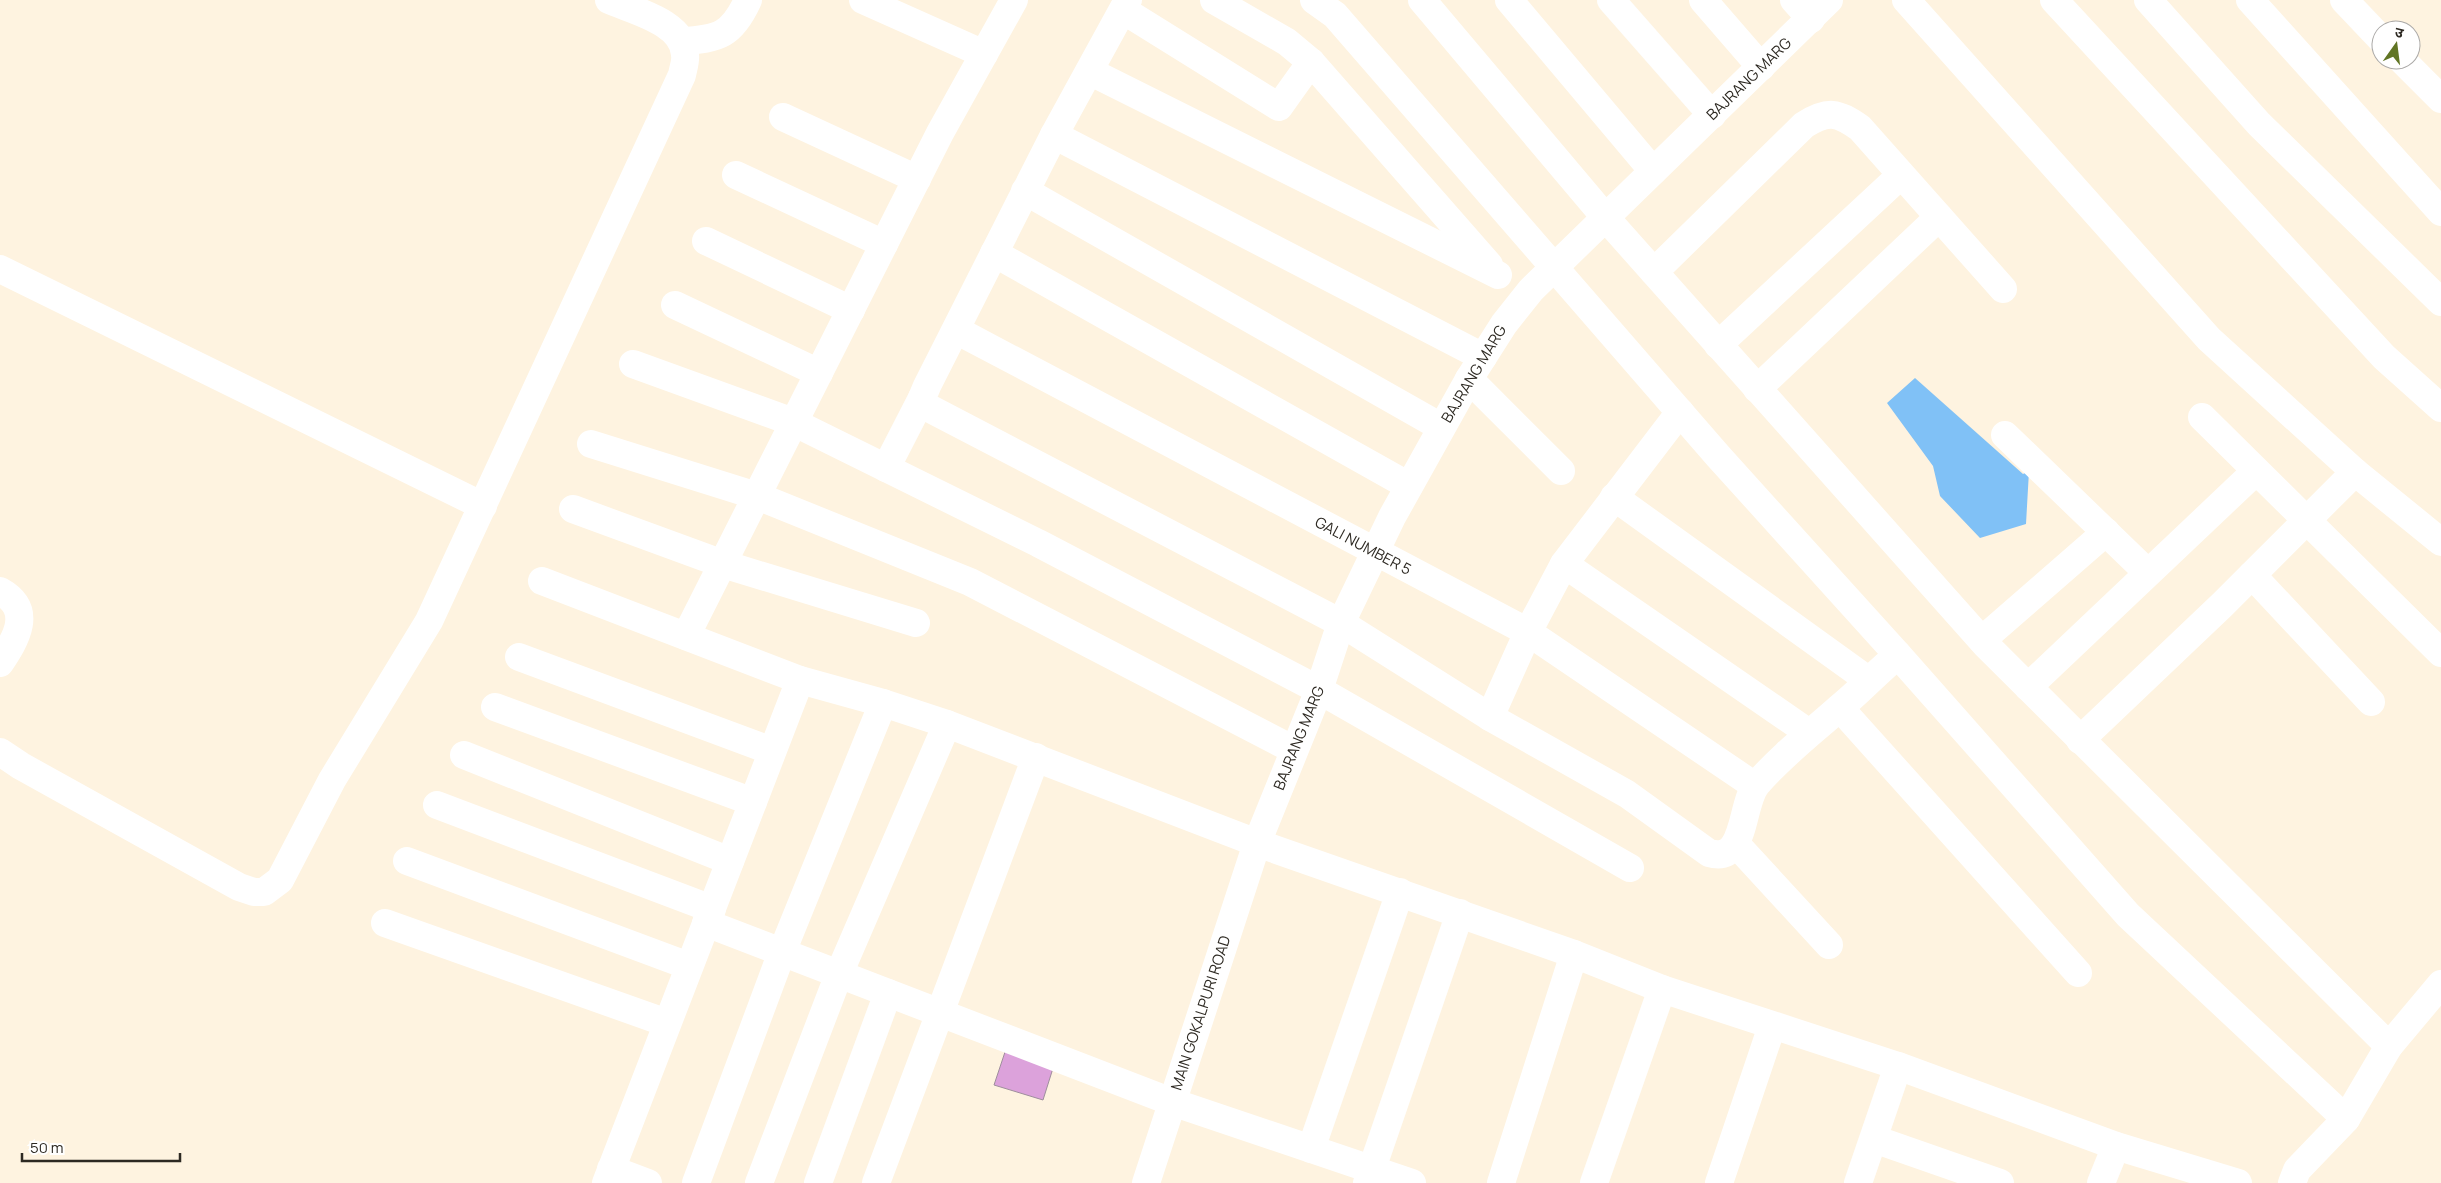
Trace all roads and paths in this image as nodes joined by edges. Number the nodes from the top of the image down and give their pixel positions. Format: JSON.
{"nodes":[{"id":1,"x":609,"y":0,"type":"edge"},
{"id":2,"x":748,"y":0,"type":"edge"},
{"id":3,"x":863,"y":0,"type":"edge"},
{"id":4,"x":1014,"y":0,"type":"edge"},
{"id":5,"x":1214,"y":0,"type":"edge"},
{"id":6,"x":1314,"y":0,"type":"edge"},
{"id":7,"x":1422,"y":0,"type":"edge"},
{"id":8,"x":1509,"y":0,"type":"edge"},
{"id":9,"x":1611,"y":0,"type":"edge"},
{"id":10,"x":1703,"y":0,"type":"edge"},
{"id":11,"x":1906,"y":0,"type":"edge"},
{"id":12,"x":2054,"y":0,"type":"edge"},
{"id":13,"x":2148,"y":0,"type":"edge"},
{"id":14,"x":2250,"y":0,"type":"edge"},
{"id":15,"x":2344,"y":0,"type":"edge"},
{"id":16,"x":1126,"y":5,"type":"edge"},
{"id":17,"x":1811,"y":6,"type":"edge"},
{"id":18,"x":2371,"y":29,"type":"edge"},
{"id":19,"x":682,"y":41,"type":"junction"},
{"id":20,"x":984,"y":54,"type":"junction"},
{"id":21,"x":1311,"y":62,"type":"junction"},
{"id":22,"x":1761,"y":67,"type":"junction"},
{"id":23,"x":2412,"y":70,"type":"edge"},
{"id":24,"x":1091,"y":72,"type":"junction"},
{"id":25,"x":2441,"y":99,"type":"edge"},
{"id":26,"x":1712,"y":115,"type":"junction"},
{"id":27,"x":783,"y":117,"type":"dead end"},
{"id":28,"x":1054,"y":135,"type":"junction"},
{"id":29,"x":1653,"y":171,"type":"junction"},
{"id":30,"x":736,"y":175,"type":"dead end"},
{"id":31,"x":1901,"y":175,"type":"junction"},
{"id":32,"x":916,"y":179,"type":"junction"},
{"id":33,"x":1025,"y":191,"type":"junction"},
{"id":34,"x":2441,"y":212,"type":"edge"},
{"id":35,"x":1606,"y":217,"type":"junction"},
{"id":36,"x":1939,"y":217,"type":"junction"},
{"id":37,"x":706,"y":241,"type":"dead end"},
{"id":38,"x":884,"y":244,"type":"junction"},
{"id":39,"x":994,"y":252,"type":"junction"},
{"id":40,"x":1554,"y":267,"type":"junction"},
{"id":41,"x":0,"y":269,"type":"edge"},
{"id":42,"x":1654,"y":272,"type":"junction"},
{"id":43,"x":1498,"y":275,"type":"junction"},
{"id":44,"x":2003,"y":289,"type":"dead end"},
{"id":45,"x":1522,"y":302,"type":"junction"},
{"id":46,"x":2441,"y":302,"type":"edge"},
{"id":47,"x":675,"y":305,"type":"dead end"},
{"id":48,"x":851,"y":310,"type":"junction"},
{"id":49,"x":956,"y":330,"type":"junction"},
{"id":50,"x":1718,"y":345,"type":"junction"},
{"id":51,"x":633,"y":364,"type":"dead end"},
{"id":52,"x":1476,"y":368,"type":"junction"},
{"id":53,"x":819,"y":373,"type":"junction"},
{"id":54,"x":1757,"y":389,"type":"junction"},
{"id":55,"x":922,"y":398,"type":"junction"},
{"id":56,"x":2441,"y":408,"type":"edge"},
{"id":57,"x":1680,"y":412,"type":"junction"},
{"id":58,"x":2202,"y":417,"type":"dead end"},
{"id":59,"x":794,"y":423,"type":"junction"},
{"id":60,"x":1442,"y":427,"type":"junction"},
{"id":61,"x":2005,"y":435,"type":"dead end"},
{"id":62,"x":591,"y":444,"type":"dead end"},
{"id":63,"x":886,"y":468,"type":"junction"},
{"id":64,"x":1561,"y":471,"type":"dead end"},
{"id":65,"x":2256,"y":471,"type":"junction"},
{"id":66,"x":2356,"y":472,"type":"junction"},
{"id":67,"x":1409,"y":486,"type":"junction"},
{"id":68,"x":757,"y":496,"type":"junction"},
{"id":69,"x":1614,"y":497,"type":"junction"},
{"id":70,"x":483,"y":506,"type":"junction"},
{"id":71,"x":572,"y":509,"type":"dead end"},
{"id":72,"x":2306,"y":521,"type":"junction"},
{"id":73,"x":2106,"y":532,"type":"junction"},
{"id":74,"x":2441,"y":542,"type":"edge"},
{"id":75,"x":1375,"y":553,"type":"junction"},
{"id":76,"x":723,"y":564,"type":"junction"},
{"id":77,"x":1564,"y":564,"type":"junction"},
{"id":78,"x":2147,"y":572,"type":"junction"},
{"id":79,"x":2252,"y":575,"type":"junction"},
{"id":80,"x":542,"y":581,"type":"dead end"},
{"id":81,"x":0,"y":591,"type":"edge"},
{"id":82,"x":916,"y":623,"type":"dead end"},
{"id":83,"x":1341,"y":623,"type":"junction"},
{"id":84,"x":1528,"y":632,"type":"junction"},
{"id":85,"x":686,"y":636,"type":"junction"},
{"id":86,"x":1982,"y":640,"type":"junction"},
{"id":87,"x":2441,"y":653,"type":"edge"},
{"id":88,"x":1898,"y":655,"type":"junction"},
{"id":89,"x":520,"y":657,"type":"dead end"},
{"id":90,"x":0,"y":664,"type":"edge"},
{"id":91,"x":800,"y":680,"type":"junction"},
{"id":92,"x":1868,"y":680,"type":"junction"},
{"id":93,"x":2028,"y":687,"type":"junction"},
{"id":94,"x":1319,"y":690,"type":"junction"},
{"id":95,"x":2371,"y":702,"type":"dead end"},
{"id":96,"x":883,"y":703,"type":"junction"},
{"id":97,"x":495,"y":707,"type":"dead end"},
{"id":98,"x":1840,"y":708,"type":"junction"},
{"id":99,"x":1490,"y":717,"type":"junction"},
{"id":100,"x":947,"y":724,"type":"junction"},
{"id":101,"x":1809,"y":733,"type":"junction"},
{"id":102,"x":2080,"y":740,"type":"junction"},
{"id":103,"x":1294,"y":750,"type":"junction"},
{"id":104,"x":772,"y":751,"type":"junction"},
{"id":105,"x":0,"y":752,"type":"edge"},
{"id":106,"x":464,"y":755,"type":"dead end"},
{"id":107,"x":1036,"y":758,"type":"junction"},
{"id":108,"x":1755,"y":786,"type":"junction"},
{"id":109,"x":753,"y":802,"type":"junction"},
{"id":110,"x":437,"y":805,"type":"dead end"},
{"id":111,"x":1257,"y":843,"type":"junction"},
{"id":112,"x":1736,"y":844,"type":"junction"},
{"id":113,"x":730,"y":860,"type":"junction"},
{"id":114,"x":407,"y":861,"type":"dead end"},
{"id":115,"x":1630,"y":868,"type":"dead end"},
{"id":116,"x":1400,"y":892,"type":"junction"},
{"id":117,"x":1460,"y":913,"type":"junction"},
{"id":118,"x":709,"y":916,"type":"junction"},
{"id":119,"x":385,"y":923,"type":"dead end"},
{"id":120,"x":1829,"y":945,"type":"dead end"},
{"id":121,"x":782,"y":952,"type":"junction"},
{"id":122,"x":1574,"y":954,"type":"junction"},
{"id":123,"x":689,"y":966,"type":"junction"},
{"id":124,"x":2078,"y":973,"type":"dead end"},
{"id":125,"x":839,"y":974,"type":"junction"},
{"id":126,"x":2441,"y":984,"type":"edge"},
{"id":127,"x":1662,"y":989,"type":"junction"},
{"id":128,"x":888,"y":993,"type":"junction"},
{"id":129,"x":940,"y":1013,"type":"junction"},
{"id":130,"x":667,"y":1023,"type":"junction"},
{"id":131,"x":1772,"y":1026,"type":"junction"},
{"id":132,"x":2389,"y":1046,"type":"junction"},
{"id":133,"x":1898,"y":1066,"type":"junction"},
{"id":134,"x":1172,"y":1102,"type":"junction"},
{"id":135,"x":2346,"y":1119,"type":"junction"},
{"id":136,"x":1874,"y":1139,"type":"junction"},
{"id":137,"x":2116,"y":1146,"type":"junction"},
{"id":138,"x":1311,"y":1149,"type":"junction"},
{"id":139,"x":608,"y":1176,"type":"edge"},
{"id":140,"x":1369,"y":1176,"type":"edge"},
{"id":141,"x":648,"y":1183,"type":"edge"},
{"id":142,"x":696,"y":1183,"type":"edge"},
{"id":143,"x":759,"y":1183,"type":"edge"},
{"id":144,"x":818,"y":1183,"type":"edge"},
{"id":145,"x":876,"y":1183,"type":"edge"},
{"id":146,"x":1146,"y":1183,"type":"edge"},
{"id":147,"x":1412,"y":1183,"type":"edge"},
{"id":148,"x":1501,"y":1183,"type":"edge"},
{"id":149,"x":1594,"y":1183,"type":"edge"},
{"id":150,"x":1719,"y":1183,"type":"edge"},
{"id":151,"x":1858,"y":1183,"type":"edge"},
{"id":152,"x":2000,"y":1183,"type":"edge"},
{"id":153,"x":2102,"y":1183,"type":"edge"},
{"id":154,"x":2238,"y":1183,"type":"edge"},
{"id":155,"x":2292,"y":1183,"type":"edge"}],
"edges":[{"from":1,"to":19,"type":"street"},
{"from":2,"to":19,"type":"street"},
{"from":3,"to":20,"type":"street"},
{"from":4,"to":20,"type":"street"},
{"from":5,"to":21,"type":"street"},
{"from":6,"to":40,"type":"street"},
{"from":7,"to":35,"type":"street"},
{"from":8,"to":29,"type":"street"},
{"from":9,"to":26,"type":"street"},
{"from":10,"to":22,"type":"street"},
{"from":11,"to":66,"type":"street"},
{"from":12,"to":56,"type":"street"},
{"from":13,"to":46,"type":"street"},
{"from":14,"to":34,"type":"street"},
{"from":15,"to":18,"type":"street"},
{"from":16,"to":21,"type":"street"},
{"from":16,"to":24,"type":"street"},
{"from":17,"to":22,"type":"street","name":"BAJRANG MARG"},
{"from":19,"to":70,"type":"street"},
{"from":20,"to":32,"type":"street"},
{"from":21,"to":43,"type":"street"},
{"from":22,"to":26,"type":"street","name":"BAJRANG MARG"},
{"from":23,"to":25,"type":"street"},
{"from":24,"to":28,"type":"street"},
{"from":24,"to":43,"type":"street"},
{"from":26,"to":29,"type":"street","name":"BAJRANG MARG"},
{"from":27,"to":32,"type":"street"},
{"from":28,"to":33,"type":"street"},
{"from":28,"to":52,"type":"street"},
{"from":29,"to":35,"type":"street","name":"BAJRANG MARG"},
{"from":30,"to":38,"type":"street"},
{"from":31,"to":36,"type":"street"},
{"from":31,"to":42,"type":"street"},
{"from":31,"to":50,"type":"street"},
{"from":32,"to":38,"type":"street"},
{"from":33,"to":39,"type":"street"},
{"from":33,"to":60,"type":"street"},
{"from":35,"to":40,"type":"street","name":"BAJRANG MARG"},
{"from":35,"to":42,"type":"street"},
{"from":36,"to":44,"type":"street"},
{"from":36,"to":54,"type":"street"},
{"from":37,"to":48,"type":"street"},
{"from":38,"to":48,"type":"street"},
{"from":39,"to":49,"type":"street"},
{"from":39,"to":67,"type":"street"},
{"from":40,"to":45,"type":"street","name":"BAJRANG MARG"},
{"from":40,"to":57,"type":"street"},
{"from":41,"to":70,"type":"street"},
{"from":42,"to":50,"type":"street"},
{"from":43,"to":45,"type":"street"},
{"from":45,"to":52,"type":"street","name":"BAJRANG MARG"},
{"from":47,"to":53,"type":"street"},
{"from":48,"to":53,"type":"street"},
{"from":49,"to":55,"type":"street"},
{"from":49,"to":75,"type":"street","name":"GALI NUMBER 5"},
{"from":50,"to":54,"type":"street"},
{"from":51,"to":59,"type":"street"},
{"from":52,"to":60,"type":"street","name":"BAJRANG MARG"},
{"from":52,"to":64,"type":"street"},
{"from":53,"to":59,"type":"street"},
{"from":54,"to":86,"type":"street"},
{"from":55,"to":63,"type":"street"},
{"from":55,"to":83,"type":"street"},
{"from":57,"to":69,"type":"street"},
{"from":57,"to":88,"type":"street"},
{"from":58,"to":65,"type":"street"},
{"from":59,"to":63,"type":"street"},
{"from":59,"to":68,"type":"street"},
{"from":60,"to":67,"type":"street","name":"BAJRANG MARG"},
{"from":61,"to":73,"type":"street"},
{"from":62,"to":68,"type":"street"},
{"from":63,"to":94,"type":"street"},
{"from":65,"to":72,"type":"street"},
{"from":65,"to":78,"type":"street"},
{"from":66,"to":72,"type":"street"},
{"from":66,"to":74,"type":"street"},
{"from":67,"to":75,"type":"street","name":"BAJRANG MARG"},
{"from":68,"to":76,"type":"street"},
{"from":68,"to":103,"type":"street"},
{"from":69,"to":77,"type":"street"},
{"from":69,"to":92,"type":"street"},
{"from":70,"to":105,"type":"street"},
{"from":71,"to":76,"type":"street"},
{"from":72,"to":79,"type":"street"},
{"from":72,"to":87,"type":"street"},
{"from":73,"to":78,"type":"street"},
{"from":73,"to":86,"type":"street"},
{"from":75,"to":83,"type":"street","name":"BAJRANG MARG"},
{"from":75,"to":84,"type":"street","name":"GALI NUMBER 5"},
{"from":76,"to":82,"type":"street"},
{"from":76,"to":85,"type":"street"},
{"from":77,"to":84,"type":"street"},
{"from":77,"to":101,"type":"street"},
{"from":78,"to":93,"type":"street"},
{"from":79,"to":95,"type":"street"},
{"from":79,"to":102,"type":"street"},
{"from":80,"to":85,"type":"street"},
{"from":81,"to":90,"type":"street"},
{"from":83,"to":94,"type":"street","name":"BAJRANG MARG"},
{"from":83,"to":99,"type":"street"},
{"from":84,"to":99,"type":"street"},
{"from":84,"to":108,"type":"street","name":"GALI NUMBER 5"},
{"from":85,"to":91,"type":"street"},
{"from":86,"to":93,"type":"street"},
{"from":88,"to":92,"type":"street"},
{"from":88,"to":135,"type":"street"},
{"from":89,"to":104,"type":"street"},
{"from":91,"to":96,"type":"street"},
{"from":91,"to":104,"type":"street"},
{"from":92,"to":98,"type":"street"},
{"from":93,"to":102,"type":"street"},
{"from":94,"to":103,"type":"street","name":"BAJRANG MARG"},
{"from":94,"to":115,"type":"street"},
{"from":96,"to":100,"type":"street"},
{"from":96,"to":121,"type":"street"},
{"from":97,"to":109,"type":"street"},
{"from":98,"to":101,"type":"street"},
{"from":98,"to":124,"type":"street"},
{"from":99,"to":112,"type":"street"},
{"from":100,"to":107,"type":"street"},
{"from":100,"to":125,"type":"street"},
{"from":101,"to":108,"type":"street"},
{"from":102,"to":132,"type":"street"},
{"from":103,"to":111,"type":"street","name":"BAJRANG MARG"},
{"from":104,"to":109,"type":"street"},
{"from":106,"to":113,"type":"street"},
{"from":107,"to":111,"type":"street"},
{"from":107,"to":129,"type":"street"},
{"from":108,"to":112,"type":"street"},
{"from":109,"to":113,"type":"street"},
{"from":110,"to":118,"type":"street"},
{"from":111,"to":116,"type":"street"},
{"from":111,"to":134,"type":"street","name":"MAIN GOKALPURI ROAD"},
{"from":112,"to":120,"type":"street"},
{"from":113,"to":118,"type":"street"},
{"from":114,"to":123,"type":"street"},
{"from":116,"to":117,"type":"street"},
{"from":116,"to":138,"type":"street"},
{"from":117,"to":122,"type":"street"},
{"from":117,"to":140,"type":"street"},
{"from":118,"to":121,"type":"street"},
{"from":118,"to":123,"type":"street"},
{"from":119,"to":130,"type":"street"},
{"from":121,"to":125,"type":"street"},
{"from":121,"to":142,"type":"street"},
{"from":122,"to":127,"type":"street"},
{"from":122,"to":148,"type":"street"},
{"from":123,"to":130,"type":"street"},
{"from":125,"to":128,"type":"street"},
{"from":125,"to":143,"type":"street"},
{"from":126,"to":132,"type":"street"},
{"from":127,"to":131,"type":"street"},
{"from":127,"to":149,"type":"street"},
{"from":128,"to":129,"type":"street"},
{"from":128,"to":144,"type":"street"},
{"from":129,"to":134,"type":"street"},
{"from":129,"to":145,"type":"street"},
{"from":130,"to":139,"type":"street"},
{"from":131,"to":133,"type":"street"},
{"from":131,"to":150,"type":"street"},
{"from":132,"to":135,"type":"street"},
{"from":133,"to":136,"type":"street"},
{"from":133,"to":137,"type":"street"},
{"from":134,"to":138,"type":"street"},
{"from":134,"to":146,"type":"street","name":"MAIN GOKALPURI ROAD"},
{"from":135,"to":155,"type":"street"},
{"from":136,"to":151,"type":"street"},
{"from":136,"to":152,"type":"street"},
{"from":137,"to":153,"type":"street"},
{"from":137,"to":154,"type":"street"},
{"from":138,"to":140,"type":"street"},
{"from":139,"to":141,"type":"street"},
{"from":140,"to":147,"type":"street"}]}
